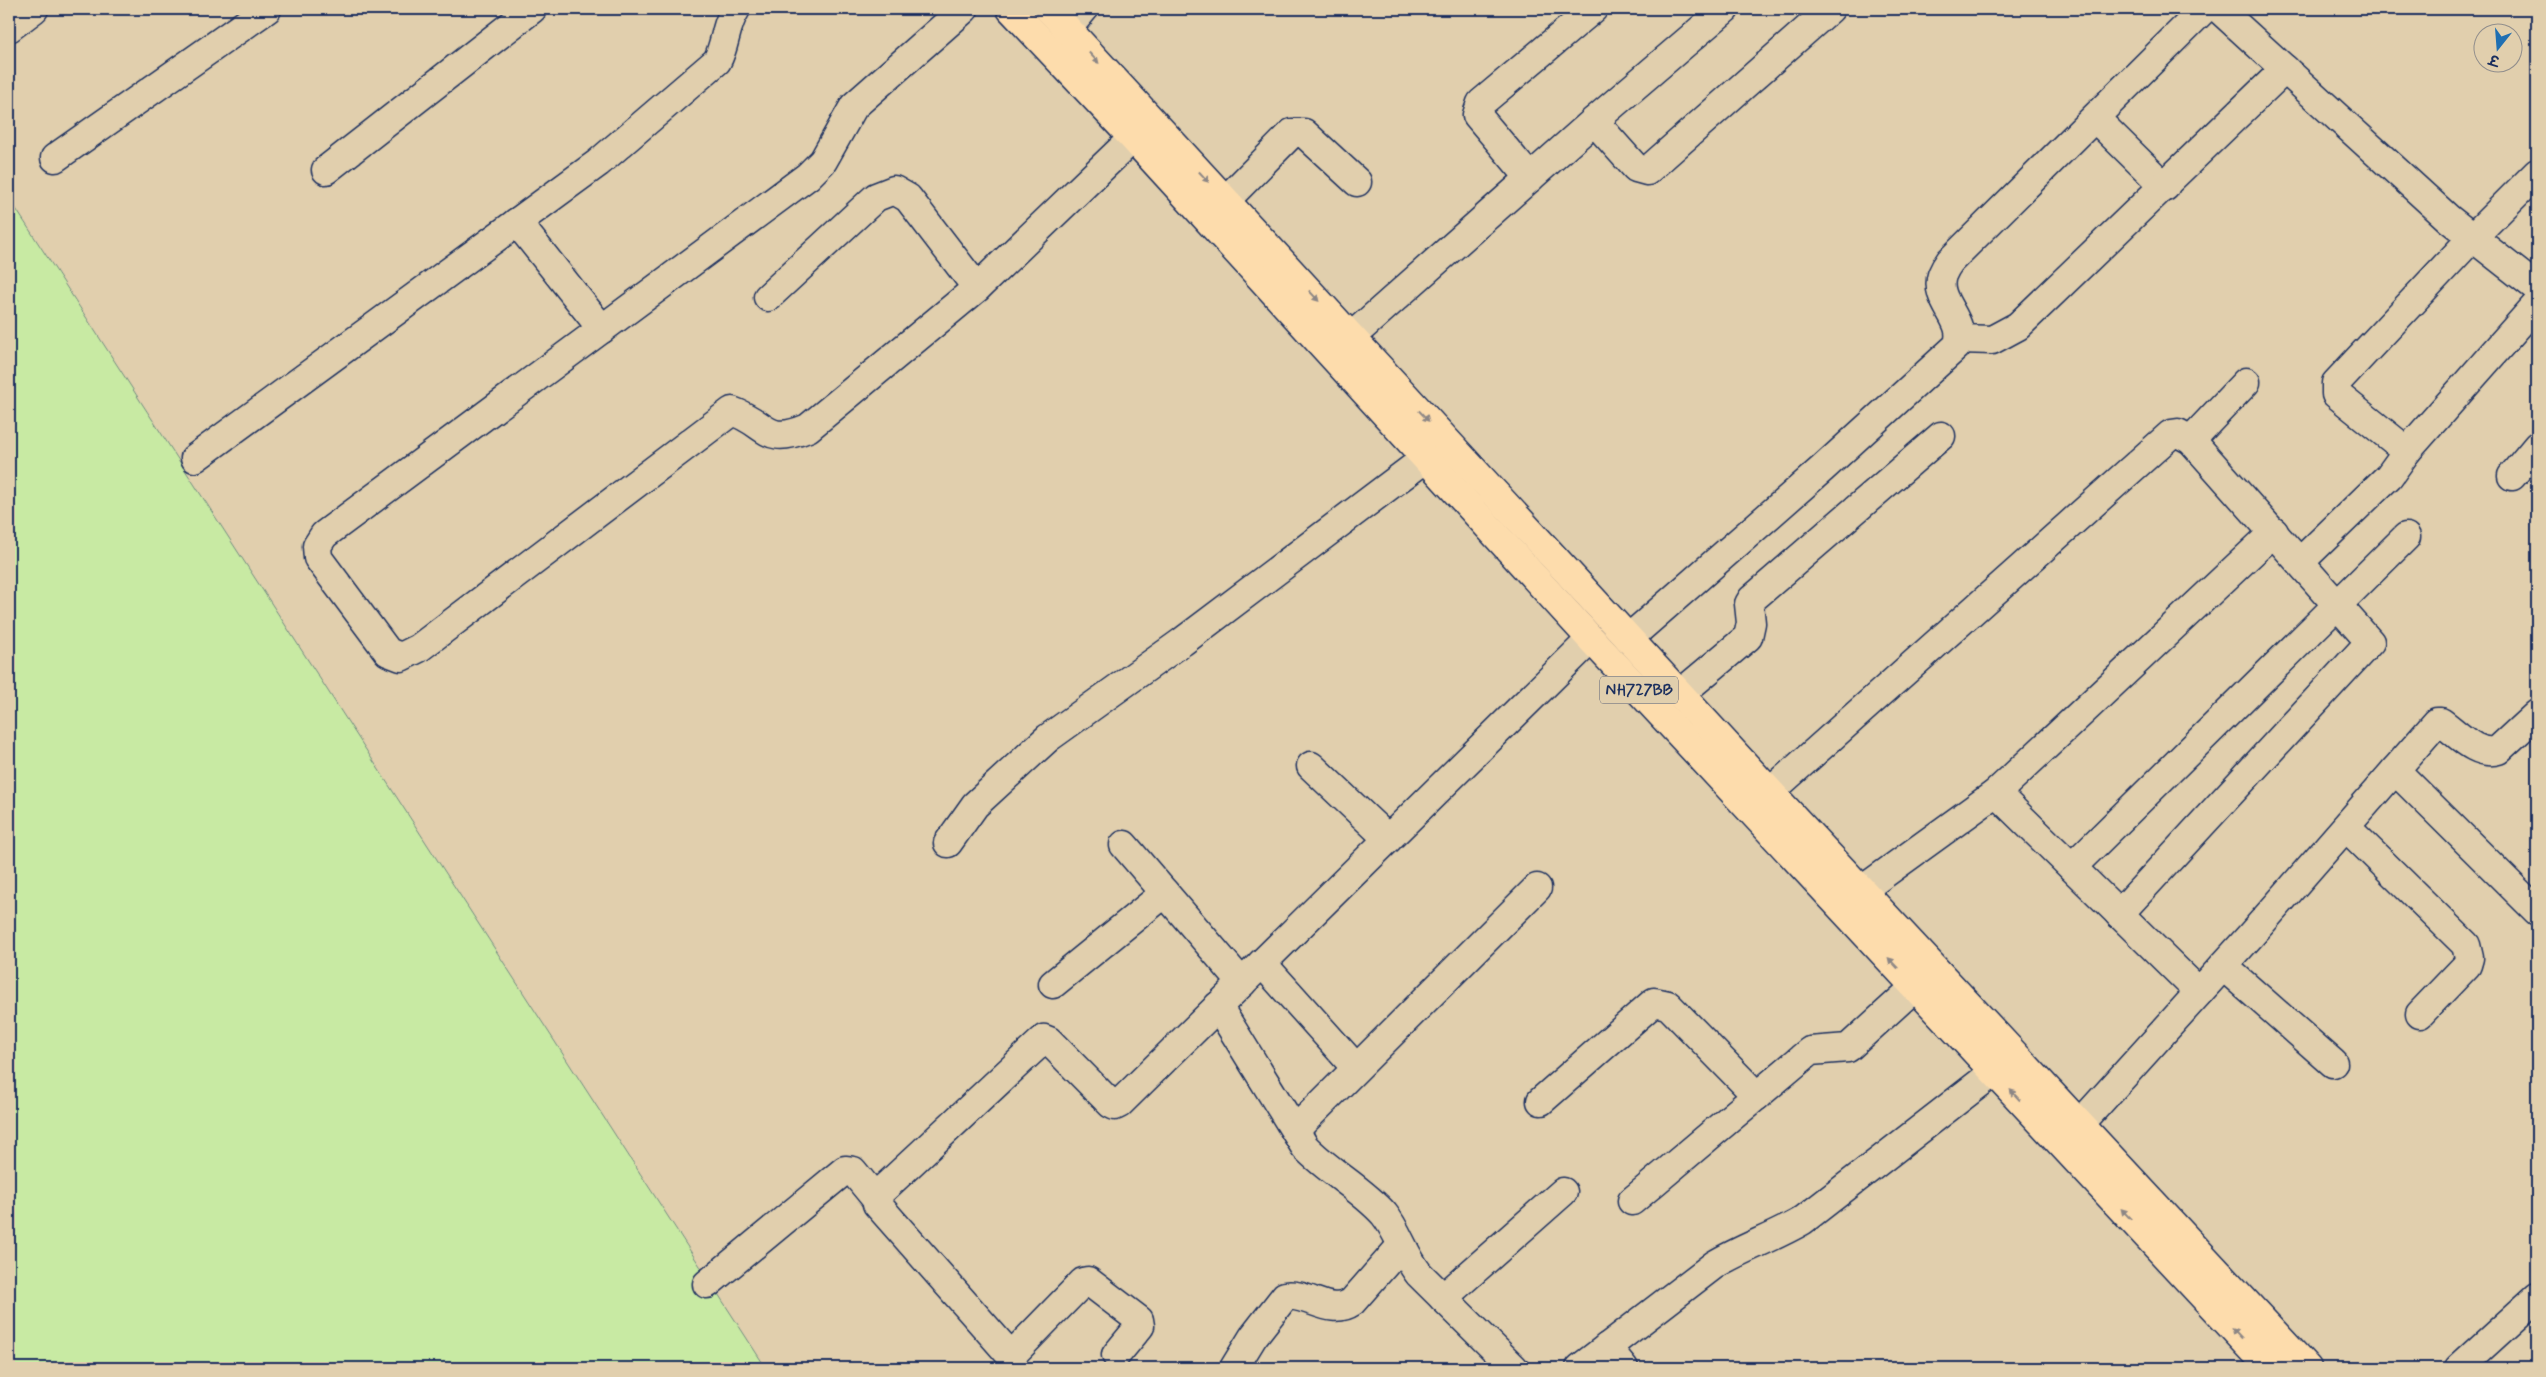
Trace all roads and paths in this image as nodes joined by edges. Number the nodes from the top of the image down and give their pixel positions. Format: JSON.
{"nodes":[{"id":1,"x":34,"y":9,"type":"edge"},
{"id":2,"x":268,"y":9,"type":"edge"},
{"id":3,"x":532,"y":9,"type":"edge"},
{"id":4,"x":736,"y":9,"type":"edge"},
{"id":5,"x":964,"y":9,"type":"edge"},
{"id":6,"x":1011,"y":9,"type":"edge"},
{"id":7,"x":1593,"y":9,"type":"edge"},
{"id":8,"x":1724,"y":9,"type":"edge"},
{"id":9,"x":1830,"y":9,"type":"edge"},
{"id":10,"x":2204,"y":9,"type":"edge"},
{"id":11,"x":2219,"y":9,"type":"edge"},
{"id":12,"x":1067,"y":15,"type":"edge"},
{"id":13,"x":9,"y":28,"type":"edge"},
{"id":14,"x":2285,"y":69,"type":"junction"},
{"id":15,"x":2095,"y":118,"type":"junction"},
{"id":16,"x":1594,"y":121,"type":"junction"},
{"id":17,"x":1133,"y":138,"type":"junction"},
{"id":18,"x":55,"y":158,"type":"dead end"},
{"id":19,"x":326,"y":170,"type":"dead end"},
{"id":20,"x":2537,"y":173,"type":"edge"},
{"id":21,"x":1530,"y":178,"type":"junction"},
{"id":22,"x":1357,"y":182,"type":"dead end"},
{"id":23,"x":2165,"y":187,"type":"junction"},
{"id":24,"x":1226,"y":200,"type":"junction"},
{"id":25,"x":517,"y":222,"type":"junction"},
{"id":26,"x":2472,"y":238,"type":"junction"},
{"id":27,"x":978,"y":288,"type":"junction"},
{"id":28,"x":2537,"y":288,"type":"edge"},
{"id":29,"x":768,"y":297,"type":"dead end"},
{"id":30,"x":2537,"y":304,"type":"edge"},
{"id":31,"x":602,"y":329,"type":"junction"},
{"id":32,"x":1352,"y":337,"type":"junction"},
{"id":33,"x":1960,"y":339,"type":"junction"},
{"id":34,"x":1331,"y":354,"type":"junction"},
{"id":35,"x":2246,"y":382,"type":"dead end"},
{"id":36,"x":1941,"y":436,"type":"dead end"},
{"id":37,"x":2191,"y":440,"type":"junction"},
{"id":38,"x":2537,"y":446,"type":"edge"},
{"id":39,"x":2407,"y":451,"type":"junction"},
{"id":40,"x":195,"y":458,"type":"dead end"},
{"id":41,"x":1426,"y":458,"type":"junction"},
{"id":42,"x":2512,"y":476,"type":"dead end"},
{"id":43,"x":2274,"y":532,"type":"junction"},
{"id":44,"x":2406,"y":537,"type":"dead end"},
{"id":45,"x":2300,"y":562,"type":"junction"},
{"id":46,"x":2338,"y":606,"type":"junction"},
{"id":47,"x":1628,"y":638,"type":"junction"},
{"id":48,"x":1591,"y":639,"type":"junction"},
{"id":49,"x":1680,"y":694,"type":"junction"},
{"id":50,"x":2537,"y":714,"type":"edge"},
{"id":51,"x":1311,"y":766,"type":"dead end"},
{"id":52,"x":2395,"y":770,"type":"junction"},
{"id":53,"x":1770,"y":792,"type":"junction"},
{"id":54,"x":1996,"y":793,"type":"junction"},
{"id":55,"x":2346,"y":827,"type":"junction"},
{"id":56,"x":1388,"y":839,"type":"junction"},
{"id":57,"x":948,"y":843,"type":"dead end"},
{"id":58,"x":1124,"y":845,"type":"dead end"},
{"id":59,"x":2072,"y":867,"type":"junction"},
{"id":60,"x":1537,"y":888,"type":"dead end"},
{"id":61,"x":1862,"y":890,"type":"junction"},
{"id":62,"x":1165,"y":893,"type":"junction"},
{"id":63,"x":2537,"y":911,"type":"edge"},
{"id":64,"x":2119,"y":914,"type":"junction"},
{"id":65,"x":1262,"y":963,"type":"junction"},
{"id":66,"x":2223,"y":966,"type":"junction"},
{"id":67,"x":1242,"y":983,"type":"junction"},
{"id":68,"x":1053,"y":984,"type":"dead end"},
{"id":69,"x":1915,"y":987,"type":"junction"},
{"id":70,"x":2199,"y":992,"type":"junction"},
{"id":71,"x":1218,"y":1006,"type":"junction"},
{"id":72,"x":2420,"y":1014,"type":"dead end"},
{"id":73,"x":2333,"y":1063,"type":"dead end"},
{"id":74,"x":1356,"y":1068,"type":"junction"},
{"id":75,"x":1994,"y":1072,"type":"junction"},
{"id":76,"x":1757,"y":1096,"type":"junction"},
{"id":77,"x":1541,"y":1101,"type":"dead end"},
{"id":78,"x":2080,"y":1124,"type":"junction"},
{"id":79,"x":1295,"y":1130,"type":"junction"},
{"id":80,"x":1562,"y":1192,"type":"dead end"},
{"id":81,"x":876,"y":1199,"type":"junction"},
{"id":82,"x":1632,"y":1201,"type":"dead end"},
{"id":83,"x":1401,"y":1246,"type":"junction"},
{"id":84,"x":707,"y":1284,"type":"dead end"},
{"id":85,"x":2537,"y":1297,"type":"edge"},
{"id":86,"x":1443,"y":1298,"type":"junction"},
{"id":87,"x":1607,"y":1347,"type":"junction"},
{"id":88,"x":1116,"y":1355,"type":"dead end"},
{"id":89,"x":1005,"y":1362,"type":"edge"},
{"id":90,"x":1234,"y":1368,"type":"edge"},
{"id":91,"x":1514,"y":1368,"type":"edge"},
{"id":92,"x":1580,"y":1368,"type":"edge"},
{"id":93,"x":1624,"y":1368,"type":"edge"},
{"id":94,"x":2270,"y":1368,"type":"edge"},
{"id":95,"x":2308,"y":1368,"type":"edge"},
{"id":96,"x":2459,"y":1368,"type":"edge"}],
"edges":[{"from":1,"to":13,"type":"street"},
{"from":2,"to":18,"type":"street"},
{"from":3,"to":19,"type":"street"},
{"from":4,"to":25,"type":"street"},
{"from":5,"to":31,"type":"street"},
{"from":6,"to":17,"type":"highway","number":"NH727BB"},
{"from":7,"to":21,"type":"street"},
{"from":8,"to":16,"type":"street"},
{"from":9,"to":16,"type":"street"},
{"from":10,"to":15,"type":"street"},
{"from":11,"to":14,"type":"street"},
{"from":12,"to":24,"type":"highway","number":"NH727BB","one_way":true},
{"from":14,"to":23,"type":"street"},
{"from":14,"to":26,"type":"street"},
{"from":15,"to":23,"type":"street"},
{"from":15,"to":33,"type":"street"},
{"from":16,"to":21,"type":"street"},
{"from":17,"to":27,"type":"street"},
{"from":17,"to":34,"type":"highway","number":"NH727BB"},
{"from":20,"to":26,"type":"street"},
{"from":21,"to":32,"type":"street"},
{"from":22,"to":24,"type":"street"},
{"from":23,"to":33,"type":"street"},
{"from":24,"to":32,"type":"highway","number":"NH727BB","one_way":true},
{"from":25,"to":31,"type":"street"},
{"from":25,"to":40,"type":"street"},
{"from":26,"to":28,"type":"street"},
{"from":26,"to":39,"type":"street"},
{"from":27,"to":29,"type":"street"},
{"from":27,"to":31,"type":"street"},
{"from":30,"to":39,"type":"street"},
{"from":32,"to":34,"type":"street"},
{"from":32,"to":47,"type":"highway","number":"NH727BB","one_way":true},
{"from":33,"to":47,"type":"street"},
{"from":34,"to":41,"type":"highway","number":"NH727BB"},
{"from":35,"to":37,"type":"street"},
{"from":36,"to":49,"type":"street"},
{"from":37,"to":43,"type":"street"},
{"from":37,"to":53,"type":"street"},
{"from":38,"to":42,"type":"street"},
{"from":39,"to":45,"type":"street"},
{"from":41,"to":48,"type":"highway","number":"NH727BB"},
{"from":41,"to":57,"type":"street"},
{"from":43,"to":45,"type":"street"},
{"from":43,"to":54,"type":"street"},
{"from":44,"to":46,"type":"street"},
{"from":45,"to":46,"type":"street"},
{"from":46,"to":59,"type":"street"},
{"from":46,"to":64,"type":"street"},
{"from":47,"to":49,"type":"highway","number":"NH727BB"},
{"from":48,"to":56,"type":"street"},
{"from":69,"to":48,"type":"highway","number":"NH727BB","one_way":true},
{"from":49,"to":53,"type":"highway","number":"NH727BB"},
{"from":50,"to":52,"type":"street"},
{"from":51,"to":56,"type":"street"},
{"from":52,"to":55,"type":"street"},
{"from":52,"to":63,"type":"street"},
{"from":53,"to":61,"type":"highway","number":"NH727BB"},
{"from":54,"to":59,"type":"street"},
{"from":54,"to":61,"type":"street"},
{"from":55,"to":66,"type":"street"},
{"from":55,"to":72,"type":"street"},
{"from":56,"to":65,"type":"street"},
{"from":58,"to":62,"type":"street"},
{"from":59,"to":64,"type":"street"},
{"from":60,"to":74,"type":"street"},
{"from":61,"to":78,"type":"highway","number":"NH727BB"},
{"from":62,"to":67,"type":"street"},
{"from":62,"to":68,"type":"street"},
{"from":64,"to":70,"type":"street"},
{"from":65,"to":67,"type":"street"},
{"from":65,"to":74,"type":"street"},
{"from":66,"to":70,"type":"street"},
{"from":66,"to":73,"type":"street"},
{"from":67,"to":71,"type":"street"},
{"from":69,"to":75,"type":"highway","number":"NH727BB"},
{"from":69,"to":76,"type":"street"},
{"from":70,"to":78,"type":"street"},
{"from":71,"to":79,"type":"street"},
{"from":71,"to":81,"type":"street"},
{"from":74,"to":79,"type":"street"},
{"from":75,"to":87,"type":"street"},
{"from":94,"to":75,"type":"highway","number":"NH727BB","one_way":true},
{"from":76,"to":77,"type":"street"},
{"from":76,"to":82,"type":"street"},
{"from":78,"to":95,"type":"highway","number":"NH727BB"},
{"from":79,"to":83,"type":"street"},
{"from":80,"to":86,"type":"street"},
{"from":81,"to":84,"type":"street"},
{"from":81,"to":89,"type":"street"},
{"from":83,"to":86,"type":"street"},
{"from":83,"to":90,"type":"street"},
{"from":85,"to":96,"type":"street"},
{"from":86,"to":91,"type":"street"},
{"from":87,"to":92,"type":"street"},
{"from":87,"to":93,"type":"street"},
{"from":88,"to":89,"type":"street"}]}
